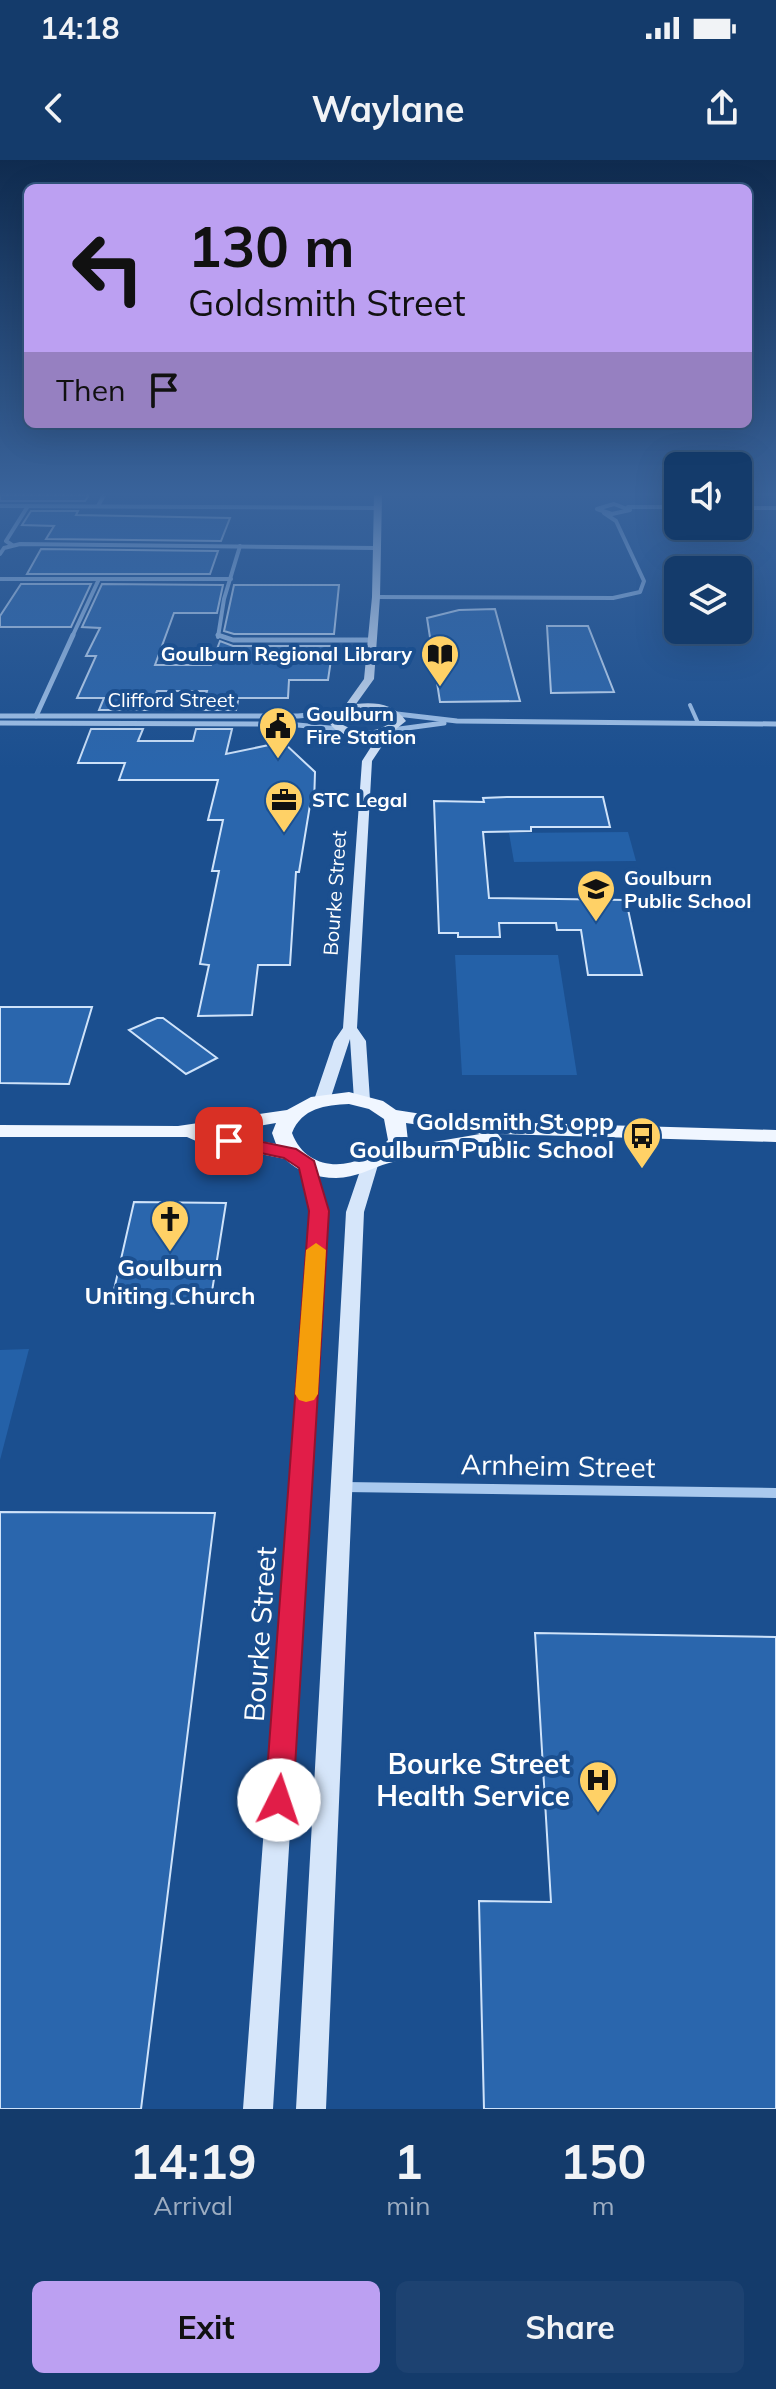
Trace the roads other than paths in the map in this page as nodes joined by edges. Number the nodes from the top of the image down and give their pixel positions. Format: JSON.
{"nodes":[{"id":1,"x":96,"y":586,"type":"edge"},
{"id":2,"x":229,"y":586,"type":"edge"},
{"id":3,"x":376,"y":586,"type":"edge"},
{"id":4,"x":642,"y":586,"type":"edge"},
{"id":5,"x":376,"y":597,"type":"junction"},
{"id":6,"x":373,"y":640,"type":"junction"},
{"id":7,"x":369,"y":679,"type":"junction"},
{"id":8,"x":690,"y":705,"type":"dead end"},
{"id":9,"x":385,"y":709,"type":"junction"},
{"id":10,"x":345,"y":710,"type":"junction"},
{"id":11,"x":397,"y":714,"type":"junction"},
{"id":12,"x":0,"y":716,"type":"edge"},
{"id":13,"x":33,"y":716,"type":"junction"},
{"id":14,"x":77,"y":716,"type":"junction"},
{"id":15,"x":457,"y":721,"type":"junction"},
{"id":16,"x":0,"y":723,"type":"edge"},
{"id":17,"x":74,"y":723,"type":"junction"},
{"id":18,"x":698,"y":723,"type":"junction"},
{"id":19,"x":25,"y":724,"type":"junction"},
{"id":20,"x":776,"y":724,"type":"edge"},
{"id":21,"x":344,"y":730,"type":"junction"},
{"id":22,"x":389,"y":731,"type":"junction"},
{"id":23,"x":367,"y":761,"type":"junction"},
{"id":24,"x":350,"y":1028,"type":"junction"},
{"id":25,"x":322,"y":1100,"type":"junction"},
{"id":26,"x":362,"y":1100,"type":"junction"},
{"id":27,"x":292,"y":1115,"type":"junction"},
{"id":28,"x":391,"y":1115,"type":"junction"},
{"id":29,"x":0,"y":1131,"type":"edge"},
{"id":30,"x":178,"y":1132,"type":"junction"},
{"id":31,"x":595,"y":1133,"type":"junction"},
{"id":32,"x":776,"y":1136,"type":"edge"},
{"id":33,"x":299,"y":1159,"type":"junction"},
{"id":34,"x":378,"y":1161,"type":"junction"},
{"id":35,"x":339,"y":1487,"type":"junction"},
{"id":36,"x":776,"y":1493,"type":"edge"},
{"id":37,"x":258,"y":2109,"type":"edge"},
{"id":38,"x":311,"y":2109,"type":"edge"}],
"edges":[{"from":1,"to":13,"type":"street"},
{"from":2,"to":6,"type":"street"},
{"from":3,"to":5,"type":"main road"},
{"from":4,"to":5,"type":"street"},
{"from":5,"to":6,"type":"main road"},
{"from":6,"to":7,"type":"main road"},
{"from":7,"to":9,"type":"main road"},
{"from":7,"to":10,"type":"main road"},
{"from":8,"to":18,"type":"lane"},
{"from":9,"to":10,"type":"main road"},
{"from":9,"to":11,"type":"main road"},
{"from":10,"to":14,"type":"street","name":"Clifford Street"},
{"from":10,"to":21,"type":"main road"},
{"from":11,"to":15,"type":"street"},
{"from":11,"to":22,"type":"main road","name":"Bourke Street"},
{"from":12,"to":13,"type":"street","name":"Clifford Street"},
{"from":13,"to":14,"type":"street","name":"Clifford Street"},
{"from":13,"to":19,"type":"street"},
{"from":14,"to":17,"type":"street"},
{"from":15,"to":18,"type":"street"},
{"from":15,"to":22,"type":"street"},
{"from":16,"to":19,"type":"street","name":"Clifford Street"},
{"from":17,"to":19,"type":"street","name":"Clifford Street"},
{"from":17,"to":21,"type":"street","name":"Clifford Street"},
{"from":18,"to":20,"type":"street"},
{"from":21,"to":22,"type":"main road"},
{"from":21,"to":23,"type":"main road"},
{"from":22,"to":23,"type":"main road","name":"Bourke Street"},
{"from":23,"to":24,"type":"main road","name":"Bourke Street"},
{"from":24,"to":25,"type":"main road","name":"Bourke Street"},
{"from":24,"to":26,"type":"main road","name":"Bourke Street"},
{"from":25,"to":26,"type":"main road"},
{"from":25,"to":27,"type":"main road"},
{"from":26,"to":28,"type":"main road"},
{"from":27,"to":30,"type":"main road"},
{"from":27,"to":33,"type":"main road"},
{"from":28,"to":31,"type":"main road"},
{"from":28,"to":34,"type":"main road"},
{"from":29,"to":30,"type":"main road"},
{"from":30,"to":33,"type":"main road"},
{"from":31,"to":32,"type":"main road"},
{"from":31,"to":34,"type":"main road"},
{"from":33,"to":34,"type":"main road"},
{"from":33,"to":37,"type":"main road","name":"Bourke Street"},
{"from":34,"to":35,"type":"main road"},
{"from":35,"to":36,"type":"street","name":"Arnheim Street"},
{"from":35,"to":38,"type":"main road"}]}
